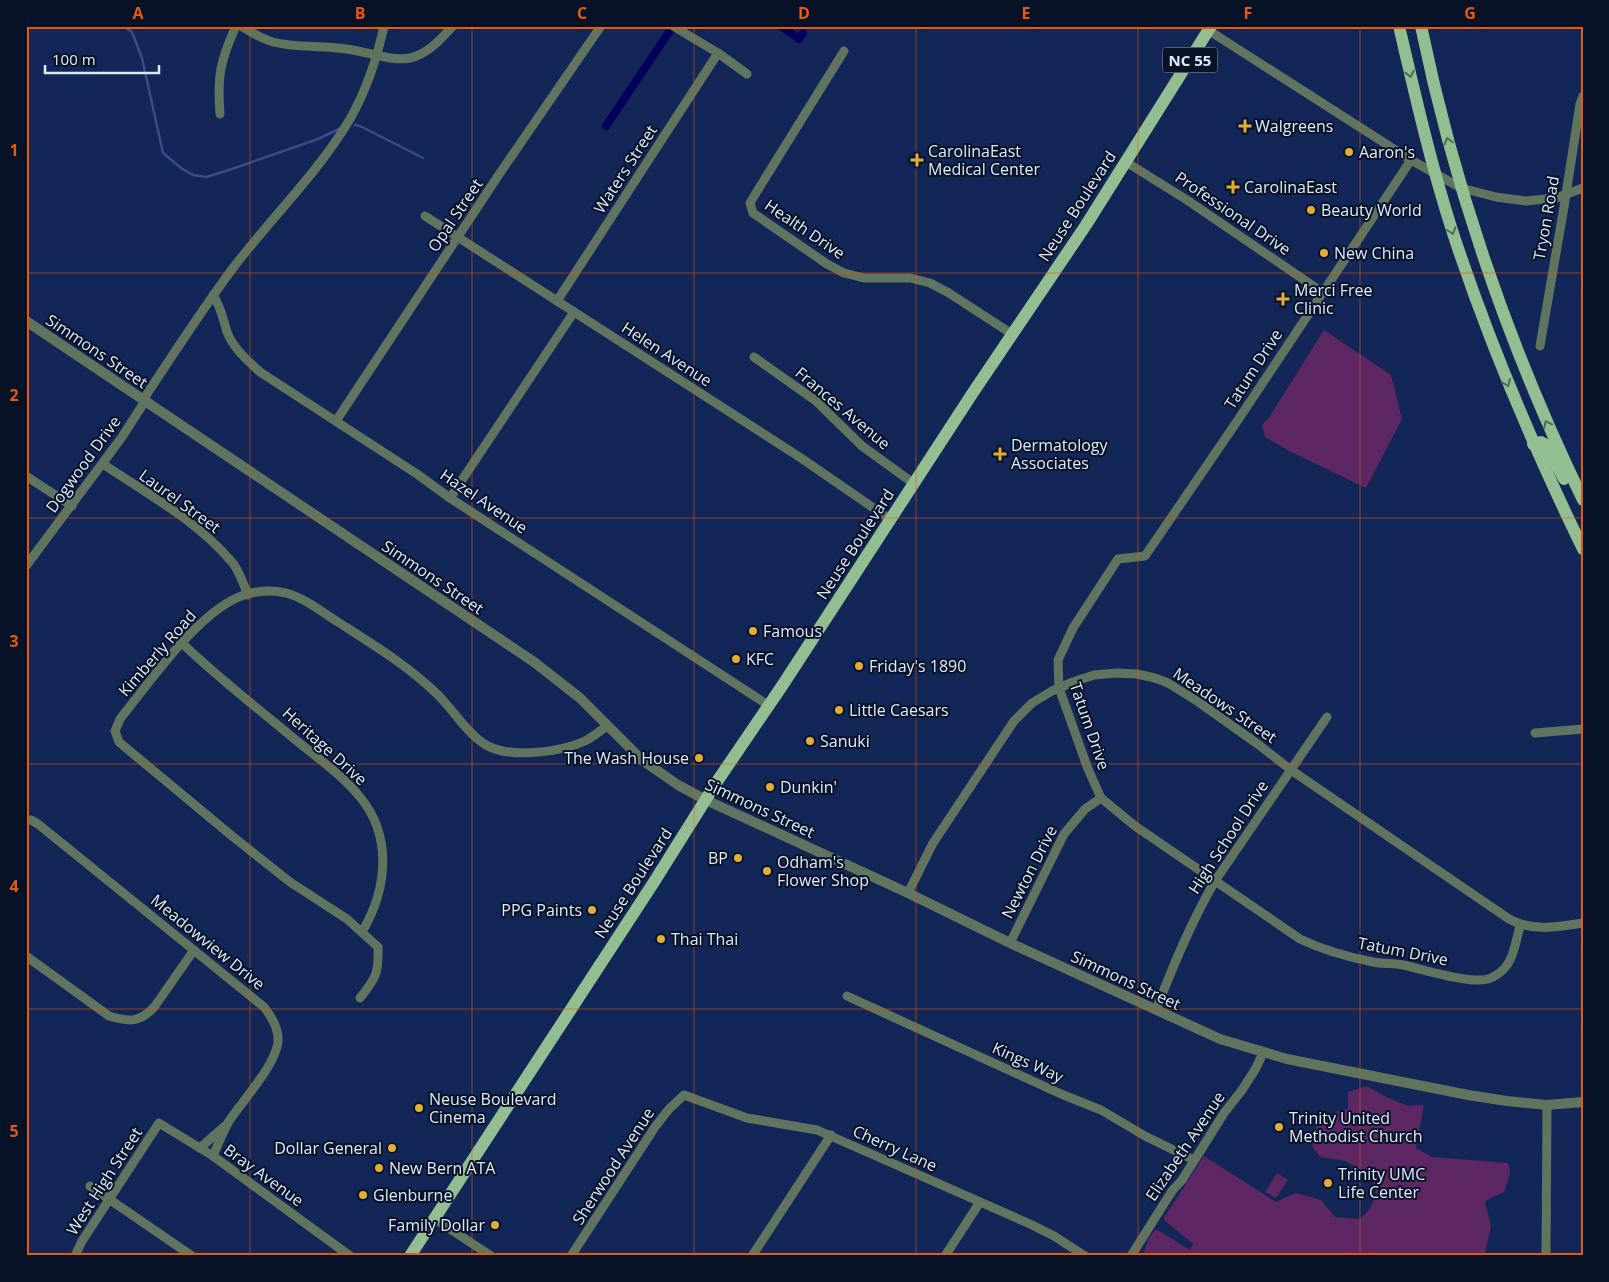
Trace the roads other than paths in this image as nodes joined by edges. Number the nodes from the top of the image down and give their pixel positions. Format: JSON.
{"nodes":[{"id":1,"x":236,"y":26,"type":"edge"},
{"id":2,"x":242,"y":26,"type":"edge"},
{"id":3,"x":384,"y":26,"type":"edge"},
{"id":4,"x":453,"y":26,"type":"edge"},
{"id":5,"x":600,"y":26,"type":"edge"},
{"id":6,"x":673,"y":26,"type":"edge"},
{"id":7,"x":1399,"y":26,"type":"edge"},
{"id":8,"x":1421,"y":26,"type":"edge"},
{"id":9,"x":1210,"y":28,"type":"edge"},
{"id":10,"x":844,"y":51,"type":"dead end"},
{"id":11,"x":718,"y":53,"type":"junction"},
{"id":12,"x":376,"y":54,"type":"junction"},
{"id":13,"x":747,"y":74,"type":"dead end"},
{"id":14,"x":1583,"y":96,"type":"edge"},
{"id":15,"x":220,"y":114,"type":"dead end"},
{"id":16,"x":1411,"y":160,"type":"junction"},
{"id":17,"x":1126,"y":162,"type":"junction"},
{"id":18,"x":1435,"y":174,"type":"junction"},
{"id":19,"x":1461,"y":188,"type":"junction"},
{"id":20,"x":1583,"y":188,"type":"edge"},
{"id":21,"x":1566,"y":195,"type":"junction"},
{"id":22,"x":425,"y":216,"type":"dead end"},
{"id":23,"x":458,"y":237,"type":"junction"},
{"id":24,"x":1322,"y":292,"type":"junction"},
{"id":25,"x":213,"y":295,"type":"junction"},
{"id":26,"x":557,"y":301,"type":"junction"},
{"id":27,"x":574,"y":312,"type":"junction"},
{"id":28,"x":26,"y":321,"type":"edge"},
{"id":29,"x":1012,"y":334,"type":"junction"},
{"id":30,"x":1540,"y":346,"type":"dead end"},
{"id":31,"x":754,"y":356,"type":"dead end"},
{"id":32,"x":144,"y":401,"type":"junction"},
{"id":33,"x":336,"y":421,"type":"junction"},
{"id":34,"x":1533,"y":444,"type":"junction"},
{"id":35,"x":103,"y":464,"type":"junction"},
{"id":36,"x":26,"y":476,"type":"edge"},
{"id":37,"x":913,"y":483,"type":"junction"},
{"id":38,"x":450,"y":498,"type":"junction"},
{"id":39,"x":1583,"y":500,"type":"edge"},
{"id":40,"x":72,"y":506,"type":"junction"},
{"id":41,"x":1583,"y":509,"type":"edge"},
{"id":42,"x":891,"y":520,"type":"junction"},
{"id":43,"x":1583,"y":549,"type":"edge"},
{"id":44,"x":26,"y":566,"type":"edge"},
{"id":45,"x":248,"y":595,"type":"junction"},
{"id":46,"x":182,"y":644,"type":"junction"},
{"id":47,"x":1059,"y":688,"type":"junction"},
{"id":48,"x":768,"y":705,"type":"junction"},
{"id":49,"x":1328,"y":717,"type":"dead end"},
{"id":50,"x":607,"y":726,"type":"junction"},
{"id":51,"x":1583,"y":728,"type":"edge"},
{"id":52,"x":1535,"y":734,"type":"dead end"},
{"id":53,"x":1291,"y":770,"type":"junction"},
{"id":54,"x":1100,"y":798,"type":"junction"},
{"id":55,"x":706,"y":800,"type":"junction"},
{"id":56,"x":26,"y":820,"type":"edge"},
{"id":57,"x":1214,"y":881,"type":"junction"},
{"id":58,"x":908,"y":893,"type":"junction"},
{"id":59,"x":1583,"y":923,"type":"edge"},
{"id":60,"x":1520,"y":926,"type":"junction"},
{"id":61,"x":362,"y":932,"type":"junction"},
{"id":62,"x":1010,"y":943,"type":"junction"},
{"id":63,"x":194,"y":950,"type":"junction"},
{"id":64,"x":26,"y":956,"type":"edge"},
{"id":65,"x":847,"y":996,"type":"dead end"},
{"id":66,"x":360,"y":998,"type":"dead end"},
{"id":67,"x":1156,"y":1010,"type":"junction"},
{"id":68,"x":1263,"y":1053,"type":"junction"},
{"id":69,"x":684,"y":1095,"type":"joint"},
{"id":70,"x":1583,"y":1102,"type":"edge"},
{"id":71,"x":1547,"y":1105,"type":"junction"},
{"id":72,"x":228,"y":1122,"type":"junction"},
{"id":73,"x":159,"y":1123,"type":"joint"},
{"id":74,"x":831,"y":1135,"type":"junction"},
{"id":75,"x":200,"y":1148,"type":"junction"},
{"id":76,"x":213,"y":1156,"type":"junction"},
{"id":77,"x":1194,"y":1160,"type":"junction"},
{"id":78,"x":90,"y":1186,"type":"dead end"},
{"id":79,"x":109,"y":1199,"type":"junction"},
{"id":80,"x":980,"y":1202,"type":"junction"},
{"id":81,"x":435,"y":1219,"type":"junction"},
{"id":82,"x":75,"y":1256,"type":"edge"},
{"id":83,"x":192,"y":1256,"type":"edge"},
{"id":84,"x":350,"y":1256,"type":"edge"},
{"id":85,"x":410,"y":1256,"type":"edge"},
{"id":86,"x":491,"y":1256,"type":"edge"},
{"id":87,"x":571,"y":1256,"type":"edge"},
{"id":88,"x":752,"y":1256,"type":"edge"},
{"id":89,"x":944,"y":1256,"type":"edge"},
{"id":90,"x":1085,"y":1256,"type":"edge"},
{"id":91,"x":1131,"y":1256,"type":"edge"},
{"id":92,"x":1546,"y":1256,"type":"edge"}],
"edges":[{"from":1,"to":15,"type":"street"},
{"from":2,"to":12,"type":"street"},
{"from":3,"to":12,"type":"street"},
{"from":4,"to":12,"type":"street"},
{"from":5,"to":23,"type":"street","name":"Opal Street"},
{"from":6,"to":11,"type":"street"},
{"from":7,"to":18,"type":"main road","one_way":true},
{"from":19,"to":8,"type":"main road","one_way":true},
{"from":9,"to":16,"type":"street"},
{"from":9,"to":17,"type":"main road","name":"Neuse Boulevard","number":"NC 55"},
{"from":10,"to":29,"type":"street","name":"Health Drive"},
{"from":11,"to":13,"type":"street"},
{"from":11,"to":26,"type":"street","name":"Waters Street"},
{"from":12,"to":25,"type":"street"},
{"from":14,"to":21,"type":"street","name":"Tryon Road"},
{"from":16,"to":18,"type":"street"},
{"from":16,"to":24,"type":"street","name":"Tatum Drive"},
{"from":17,"to":24,"type":"street","name":"Professional Drive"},
{"from":17,"to":29,"type":"main road","name":"Neuse Boulevard","number":"NC 55"},
{"from":18,"to":19,"type":"street"},
{"from":18,"to":34,"type":"main road","one_way":true},
{"from":19,"to":21,"type":"street"},
{"from":39,"to":19,"type":"main road","one_way":true},
{"from":20,"to":21,"type":"street"},
{"from":21,"to":30,"type":"street","name":"Tryon Road"},
{"from":22,"to":23,"type":"street","name":"Helen Avenue"},
{"from":23,"to":26,"type":"street","name":"Helen Avenue"},
{"from":23,"to":33,"type":"street","name":"Opal Street"},
{"from":24,"to":47,"type":"street","name":"Tatum Drive"},
{"from":25,"to":32,"type":"street"},
{"from":25,"to":33,"type":"street","name":"Hazel Avenue"},
{"from":26,"to":27,"type":"street","name":"Helen Avenue"},
{"from":27,"to":38,"type":"street"},
{"from":27,"to":42,"type":"street","name":"Helen Avenue"},
{"from":28,"to":32,"type":"street","name":"Simmons Street"},
{"from":29,"to":37,"type":"main road","name":"Neuse Boulevard","number":"NC 55"},
{"from":31,"to":37,"type":"street","name":"Frances Avenue"},
{"from":32,"to":35,"type":"street","name":"Dogwood Drive"},
{"from":32,"to":50,"type":"street","name":"Simmons Street"},
{"from":33,"to":38,"type":"street","name":"Hazel Avenue"},
{"from":34,"to":41,"type":"main road"},
{"from":34,"to":43,"type":"main road"},
{"from":35,"to":40,"type":"street","name":"Dogwood Drive"},
{"from":35,"to":45,"type":"street","name":"Laurel Street"},
{"from":36,"to":40,"type":"street"},
{"from":37,"to":42,"type":"main road","name":"Neuse Boulevard","number":"NC 55"},
{"from":38,"to":48,"type":"street","name":"Hazel Avenue"},
{"from":40,"to":44,"type":"street","name":"Dogwood Drive"},
{"from":42,"to":48,"type":"main road","name":"Neuse Boulevard","number":"NC 55"},
{"from":45,"to":46,"type":"street","name":"Kimberly Road"},
{"from":45,"to":50,"type":"street","name":"Kimberly Road"},
{"from":46,"to":61,"type":"street","name":"Heritage Drive"},
{"from":46,"to":61,"type":"street","name":"Kimberly Road"},
{"from":47,"to":53,"type":"street","name":"Meadows Street"},
{"from":47,"to":54,"type":"street","name":"Tatum Drive"},
{"from":47,"to":58,"type":"street","name":"Meadows Street"},
{"from":48,"to":55,"type":"main road","name":"Neuse Boulevard","number":"NC 55"},
{"from":49,"to":53,"type":"street","name":"High School Drive"},
{"from":50,"to":55,"type":"street","name":"Simmons Street"},
{"from":51,"to":52,"type":"street"},
{"from":53,"to":57,"type":"street","name":"High School Drive"},
{"from":53,"to":60,"type":"street","name":"Meadows Street"},
{"from":54,"to":57,"type":"street","name":"Tatum Drive"},
{"from":54,"to":62,"type":"street","name":"Newton Drive"},
{"from":55,"to":58,"type":"street","name":"Simmons Street"},
{"from":55,"to":81,"type":"main road","name":"Neuse Boulevard","number":"NC 55"},
{"from":56,"to":63,"type":"street","name":"Meadowview Drive"},
{"from":57,"to":60,"type":"street","name":"Tatum Drive"},
{"from":57,"to":67,"type":"street","name":"High School Drive"},
{"from":58,"to":62,"type":"street","name":"Simmons Street"},
{"from":59,"to":60,"type":"street","name":"Meadows Street"},
{"from":61,"to":66,"type":"street"},
{"from":62,"to":67,"type":"street","name":"Simmons Street"},
{"from":63,"to":64,"type":"street"},
{"from":63,"to":72,"type":"street","name":"Meadowview Drive"},
{"from":65,"to":77,"type":"street","name":"Kings Way"},
{"from":67,"to":68,"type":"street","name":"Simmons Street"},
{"from":68,"to":71,"type":"street","name":"Simmons Street"},
{"from":68,"to":77,"type":"street","name":"Elizabeth Avenue"},
{"from":69,"to":74,"type":"street","name":"Cherry Lane"},
{"from":69,"to":87,"type":"street","name":"Sherwood Avenue"},
{"from":70,"to":71,"type":"street","name":"Simmons Street"},
{"from":71,"to":92,"type":"street"},
{"from":72,"to":75,"type":"street","name":"Meadowview Drive"},
{"from":72,"to":76,"type":"street","name":"Meadowview Drive"},
{"from":73,"to":75,"type":"street","name":"Bray Avenue"},
{"from":73,"to":79,"type":"street","name":"West High Street"},
{"from":74,"to":80,"type":"street","name":"Cherry Lane"},
{"from":74,"to":88,"type":"street"},
{"from":75,"to":76,"type":"street","name":"Bray Avenue"},
{"from":76,"to":84,"type":"street","name":"Bray Avenue"},
{"from":77,"to":91,"type":"street","name":"Elizabeth Avenue"},
{"from":78,"to":79,"type":"street"},
{"from":79,"to":82,"type":"street","name":"West High Street"},
{"from":79,"to":83,"type":"street"},
{"from":80,"to":89,"type":"street"},
{"from":80,"to":90,"type":"street","name":"Cherry Lane"},
{"from":81,"to":85,"type":"main road","name":"Neuse Boulevard","number":"NC 55"},
{"from":81,"to":86,"type":"street"}]}
